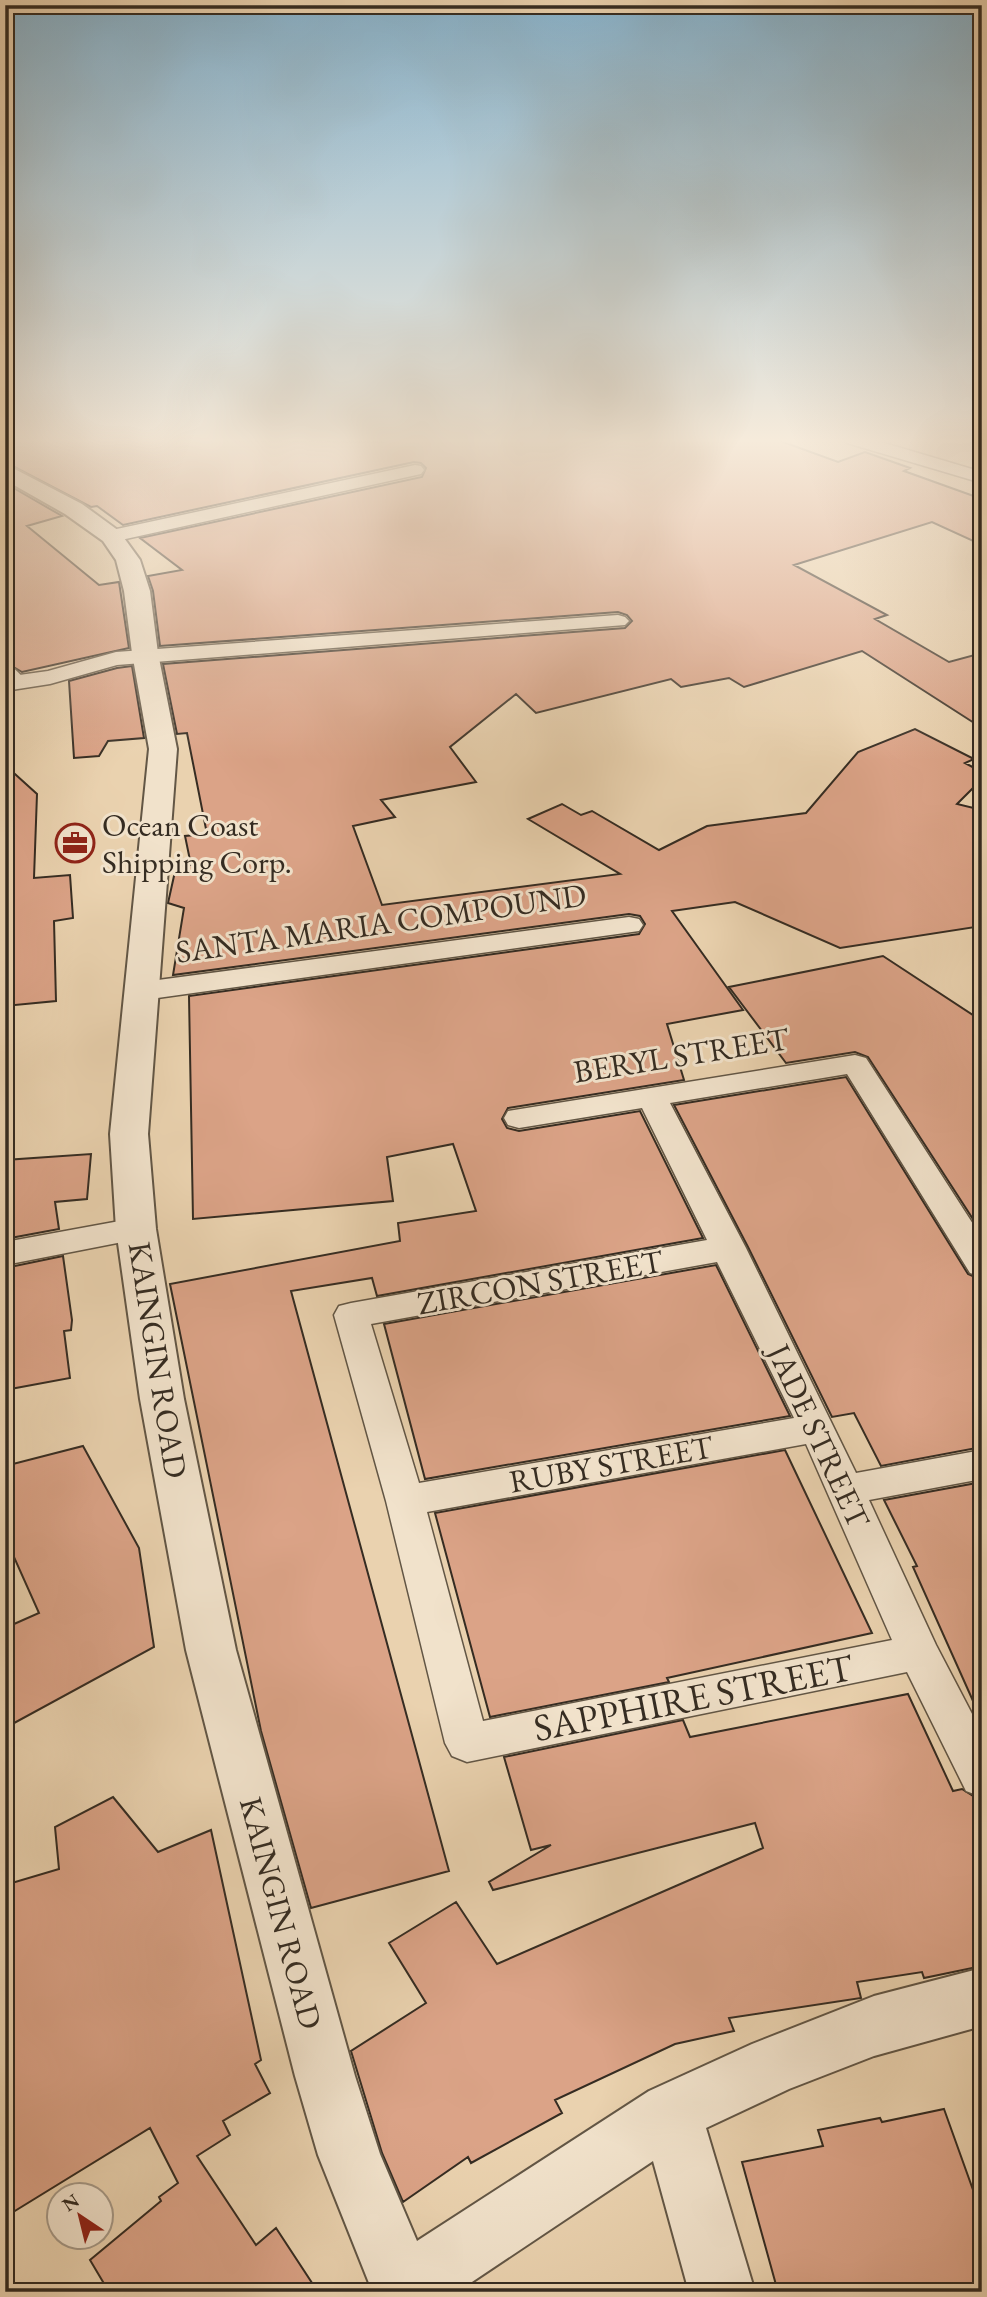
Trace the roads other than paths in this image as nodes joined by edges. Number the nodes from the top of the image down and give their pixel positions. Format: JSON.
{"nodes":[{"id":1,"x":119,"y":546,"type":"edge"},
{"id":2,"x":618,"y":621,"type":"dead end"},
{"id":3,"x":146,"y":656,"type":"junction"},
{"id":4,"x":10,"y":679,"type":"edge"},
{"id":5,"x":629,"y":925,"type":"dead end"},
{"id":6,"x":143,"y":991,"type":"junction"},
{"id":7,"x":652,"y":1097,"type":"junction"},
{"id":8,"x":519,"y":1118,"type":"dead end"},
{"id":9,"x":136,"y":1230,"type":"junction"},
{"id":10,"x":729,"y":1248,"type":"junction"},
{"id":11,"x":5,"y":1254,"type":"edge"},
{"id":12,"x":982,"y":1265,"type":"edge"},
{"id":13,"x":817,"y":1428,"type":"junction"},
{"id":14,"x":982,"y":1464,"type":"edge"},
{"id":15,"x":845,"y":1490,"type":"junction"},
{"id":16,"x":405,"y":1500,"type":"junction"},
{"id":17,"x":918,"y":1652,"type":"junction"},
{"id":18,"x":982,"y":1777,"type":"edge"},
{"id":19,"x":982,"y":1997,"type":"edge"},
{"id":20,"x":671,"y":2113,"type":"junction"},
{"id":21,"x":400,"y":2289,"type":"edge"},
{"id":22,"x":722,"y":2292,"type":"edge"}],
"edges":[{"from":1,"to":3,"type":"street","name":"KAINGIN ROAD"},
{"from":2,"to":3,"type":"street"},
{"from":3,"to":4,"type":"street"},
{"from":3,"to":6,"type":"street","name":"KAINGIN ROAD"},
{"from":5,"to":6,"type":"street","name":"SANTA MARIA COMPOUND"},
{"from":6,"to":9,"type":"street","name":"KAINGIN ROAD"},
{"from":7,"to":8,"type":"street","name":"BERYL STREET"},
{"from":7,"to":10,"type":"street","name":"JADE STREET"},
{"from":7,"to":12,"type":"street","name":"BERYL STREET"},
{"from":9,"to":11,"type":"street"},
{"from":9,"to":21,"type":"street","name":"KAINGIN ROAD"},
{"from":10,"to":13,"type":"street","name":"JADE STREET"},
{"from":10,"to":16,"type":"street","name":"ZIRCON STREET"},
{"from":13,"to":15,"type":"street","name":"JADE STREET"},
{"from":13,"to":16,"type":"street","name":"RUBY STREET"},
{"from":14,"to":15,"type":"street"},
{"from":15,"to":17,"type":"street","name":"JADE STREET"},
{"from":16,"to":17,"type":"street","name":"SAPPHIRE STREET"},
{"from":17,"to":18,"type":"street","name":"JADE STREET"},
{"from":19,"to":20,"type":"street"},
{"from":20,"to":21,"type":"street"},
{"from":20,"to":22,"type":"street"}]}
